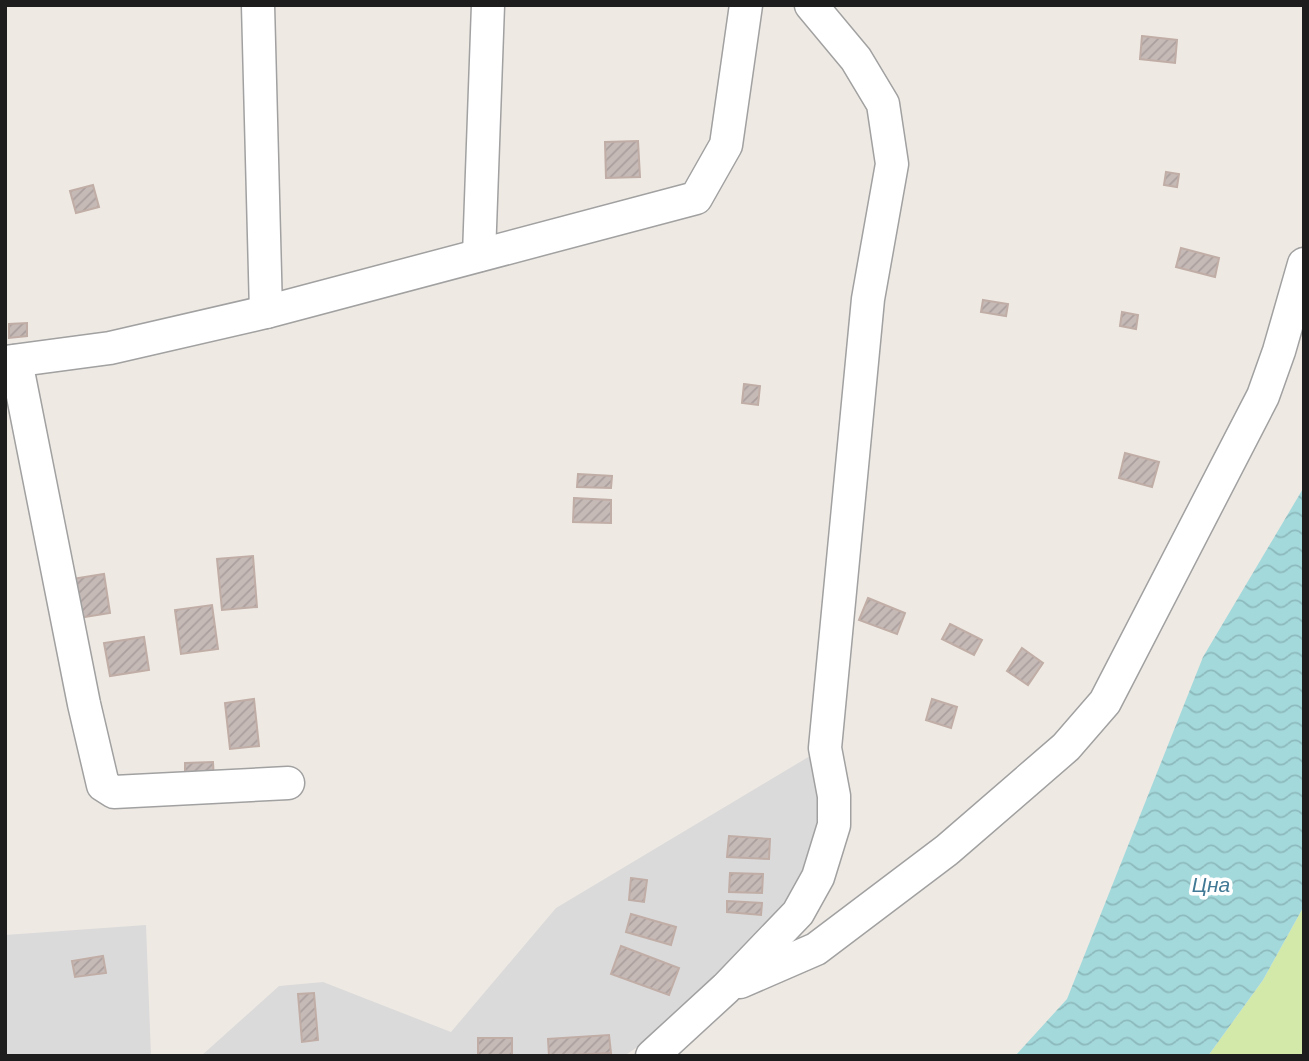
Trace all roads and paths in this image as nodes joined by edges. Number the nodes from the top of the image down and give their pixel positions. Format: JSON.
{"nodes":[{"id":1,"x":258,"y":5,"type":"edge"},
{"id":2,"x":488,"y":5,"type":"edge"},
{"id":3,"x":746,"y":5,"type":"edge"},
{"id":4,"x":811,"y":5,"type":"edge"},
{"id":5,"x":479,"y":256,"type":"junction"},
{"id":6,"x":1304,"y":264,"type":"edge"},
{"id":7,"x":266,"y":312,"type":"junction"},
{"id":8,"x":10,"y":361,"type":"edge"},
{"id":9,"x":288,"y":783,"type":"dead end"},
{"id":10,"x":726,"y":988,"type":"junction"},
{"id":11,"x":652,"y":1056,"type":"edge"}],
"edges":[{"from":1,"to":7,"type":"street"},
{"from":2,"to":5,"type":"street"},
{"from":3,"to":5,"type":"street"},
{"from":4,"to":10,"type":"street"},
{"from":5,"to":7,"type":"street"},
{"from":6,"to":10,"type":"street"},
{"from":7,"to":8,"type":"street"},
{"from":8,"to":9,"type":"street"},
{"from":10,"to":11,"type":"street"}]}
